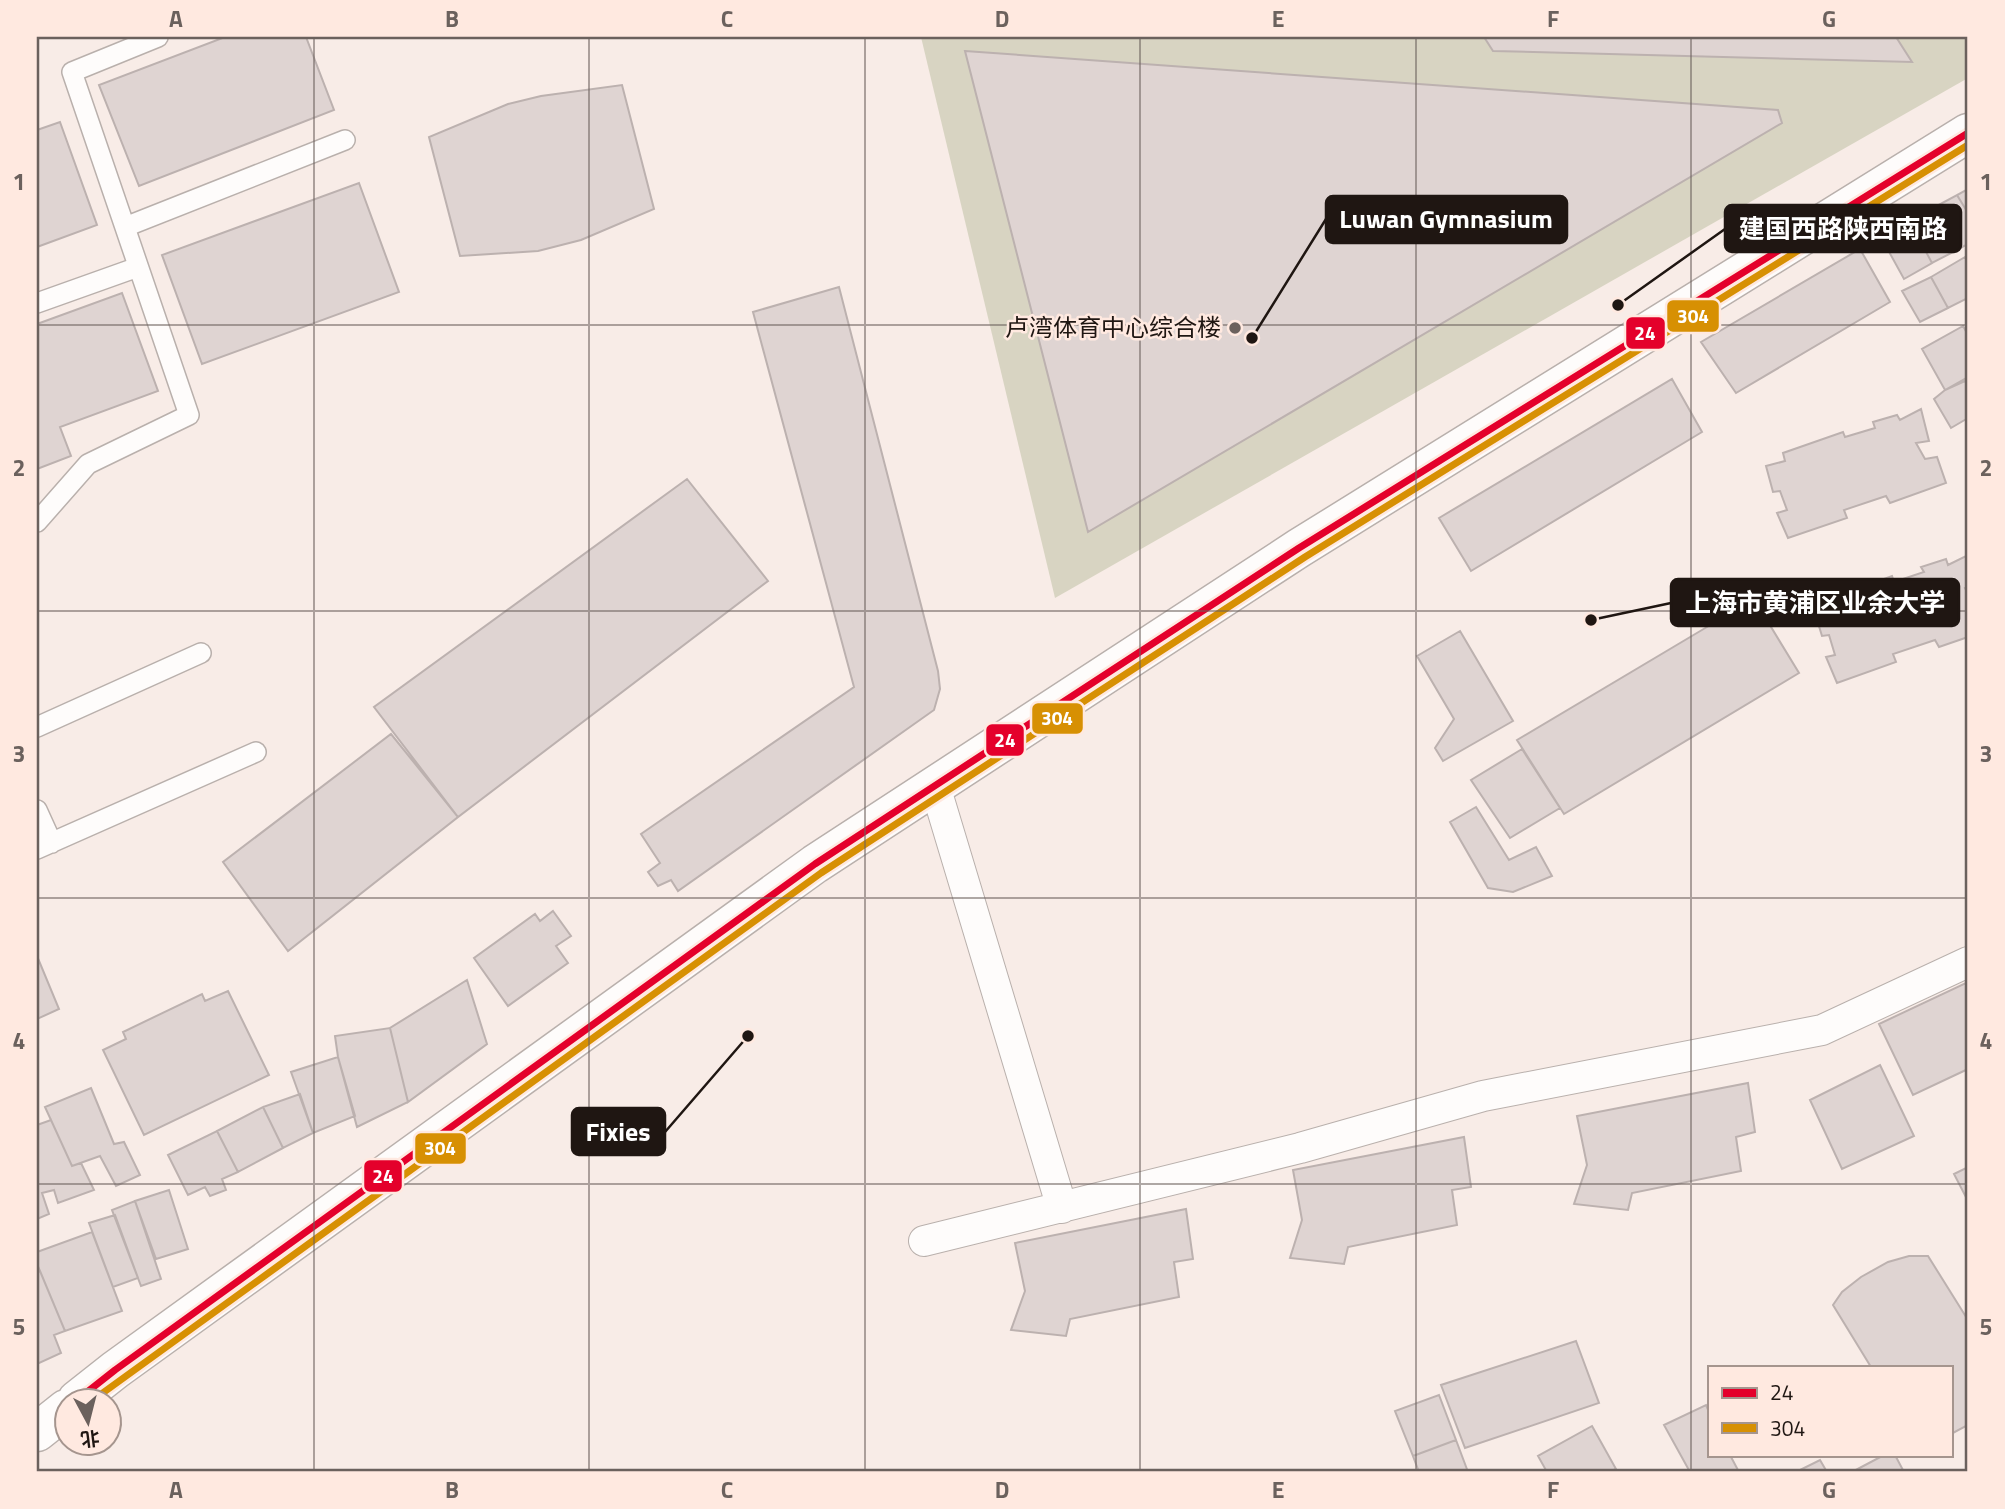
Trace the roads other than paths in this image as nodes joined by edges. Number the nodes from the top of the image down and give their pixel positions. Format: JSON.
{"nodes":[{"id":1,"x":158,"y":37,"type":"edge"},
{"id":2,"x":1968,"y":133,"type":"edge"},
{"id":3,"x":345,"y":140,"type":"dead end"},
{"id":4,"x":125,"y":227,"type":"junction"},
{"id":5,"x":138,"y":267,"type":"junction"},
{"id":6,"x":37,"y":303,"type":"edge"},
{"id":7,"x":37,"y":522,"type":"edge"},
{"id":8,"x":201,"y":653,"type":"dead end"},
{"id":9,"x":37,"y":727,"type":"edge"},
{"id":10,"x":256,"y":752,"type":"dead end"},
{"id":11,"x":934,"y":786,"type":"junction"},
{"id":12,"x":37,"y":810,"type":"edge"},
{"id":13,"x":44,"y":846,"type":"edge"},
{"id":14,"x":1968,"y":962,"type":"edge"},
{"id":15,"x":1062,"y":1208,"type":"junction"},
{"id":16,"x":924,"y":1241,"type":"dead end"},
{"id":17,"x":96,"y":1386,"type":"edge"},
{"id":18,"x":52,"y":1420,"type":"edge"},
{"id":19,"x":37,"y":1432,"type":"edge"}],
"edges":[{"from":1,"to":4,"type":"lane"},
{"from":2,"to":11,"type":"street"},
{"from":3,"to":4,"type":"lane"},
{"from":4,"to":5,"type":"lane"},
{"from":5,"to":6,"type":"lane"},
{"from":5,"to":7,"type":"lane"},
{"from":8,"to":9,"type":"lane"},
{"from":10,"to":13,"type":"lane"},
{"from":11,"to":15,"type":"street"},
{"from":11,"to":17,"type":"street"},
{"from":12,"to":13,"type":"lane"},
{"from":14,"to":15,"type":"street"},
{"from":15,"to":16,"type":"street"},
{"from":18,"to":19,"type":"street"}]}
